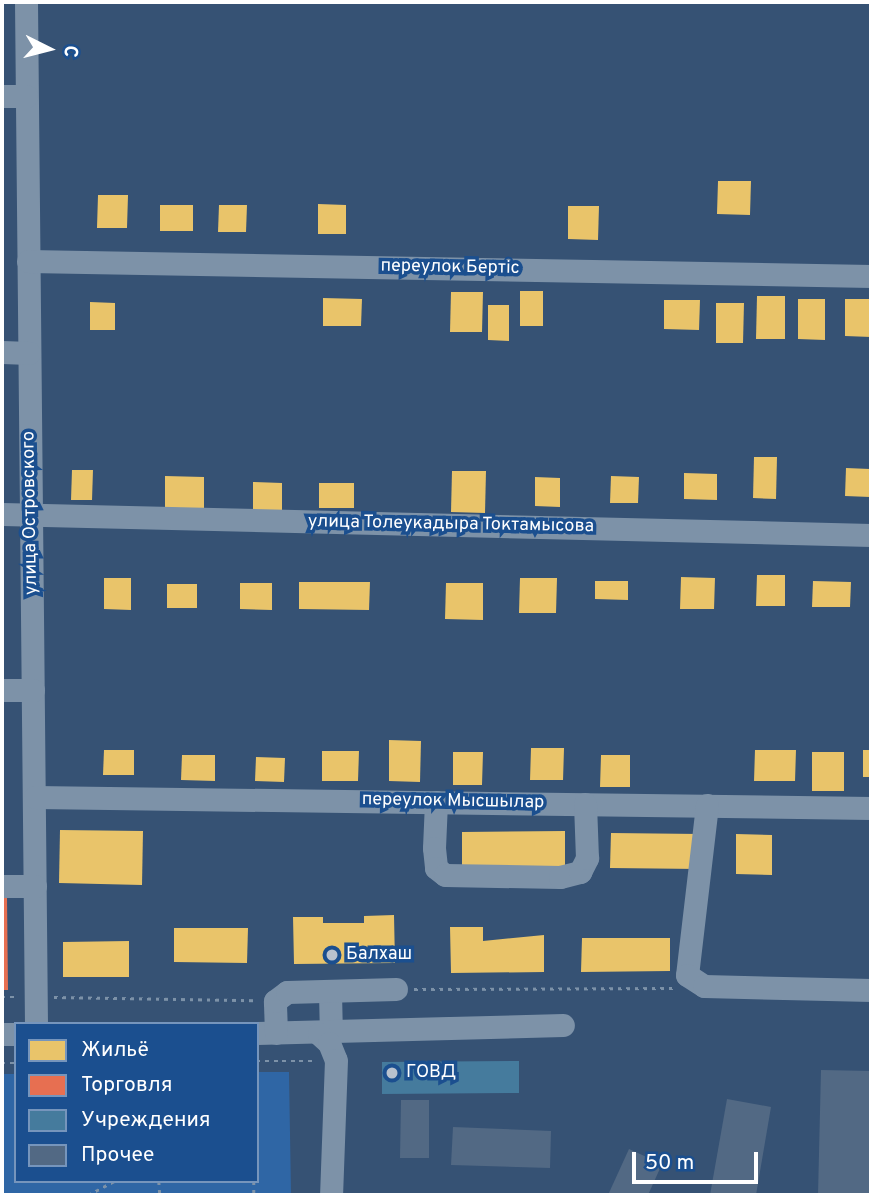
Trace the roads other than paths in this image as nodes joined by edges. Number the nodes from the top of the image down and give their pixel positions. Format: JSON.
{"nodes":[{"id":1,"x":26,"y":2,"type":"edge"},
{"id":2,"x":2,"y":96,"type":"edge"},
{"id":3,"x":26,"y":96,"type":"junction"},
{"id":4,"x":28,"y":261,"type":"junction"},
{"id":5,"x":871,"y":275,"type":"edge"},
{"id":6,"x":2,"y":352,"type":"edge"},
{"id":7,"x":29,"y":353,"type":"junction"},
{"id":8,"x":2,"y":514,"type":"edge"},
{"id":9,"x":31,"y":514,"type":"junction"},
{"id":10,"x":871,"y":535,"type":"edge"},
{"id":11,"x":2,"y":690,"type":"edge"},
{"id":12,"x":33,"y":690,"type":"junction"},
{"id":13,"x":35,"y":797,"type":"junction"},
{"id":14,"x":436,"y":802,"type":"junction"},
{"id":15,"x":585,"y":804,"type":"junction"},
{"id":16,"x":707,"y":806,"type":"junction"},
{"id":17,"x":871,"y":808,"type":"edge"},
{"id":18,"x":2,"y":886,"type":"edge"},
{"id":19,"x":35,"y":886,"type":"junction"},
{"id":20,"x":396,"y":989,"type":"road end"},
{"id":21,"x":871,"y":990,"type":"edge"},
{"id":22,"x":330,"y":992,"type":"junction"},
{"id":23,"x":36,"y":1022,"type":"edge"},
{"id":24,"x":563,"y":1025,"type":"dead end"},
{"id":25,"x":267,"y":1033,"type":"edge"},
{"id":26,"x":325,"y":1034,"type":"junction"},
{"id":27,"x":331,"y":1195,"type":"edge"}],
"edges":[{"from":1,"to":3,"type":"street","name":"улица Островского"},
{"from":2,"to":3,"type":"street"},
{"from":3,"to":4,"type":"street","name":"улица Островского"},
{"from":4,"to":5,"type":"street","name":"переулок Бертіс"},
{"from":4,"to":7,"type":"street","name":"улица Островского"},
{"from":6,"to":7,"type":"street"},
{"from":7,"to":9,"type":"street","name":"улица Островского"},
{"from":8,"to":9,"type":"street","name":"улица Толеукадыра Токтамысова"},
{"from":9,"to":10,"type":"street","name":"улица Толеукадыра Токтамысова"},
{"from":9,"to":12,"type":"street","name":"улица Островского"},
{"from":11,"to":12,"type":"street"},
{"from":12,"to":13,"type":"street","name":"улица Островского"},
{"from":13,"to":14,"type":"street","name":"переулок Мысшылар"},
{"from":13,"to":19,"type":"street","name":"улица Островского"},
{"from":14,"to":15,"type":"street","name":"переулок Мысшылар"},
{"from":14,"to":15,"type":"street"},
{"from":15,"to":16,"type":"street","name":"переулок Мысшылар"},
{"from":16,"to":17,"type":"street","name":"переулок Мысшылар"},
{"from":16,"to":21,"type":"street"},
{"from":18,"to":19,"type":"street"},
{"from":19,"to":23,"type":"street","name":"улица Островского"},
{"from":20,"to":22,"type":"street"},
{"from":22,"to":25,"type":"street"},
{"from":22,"to":26,"type":"street"},
{"from":24,"to":26,"type":"street"},
{"from":25,"to":26,"type":"street"},
{"from":26,"to":27,"type":"street"}]}
